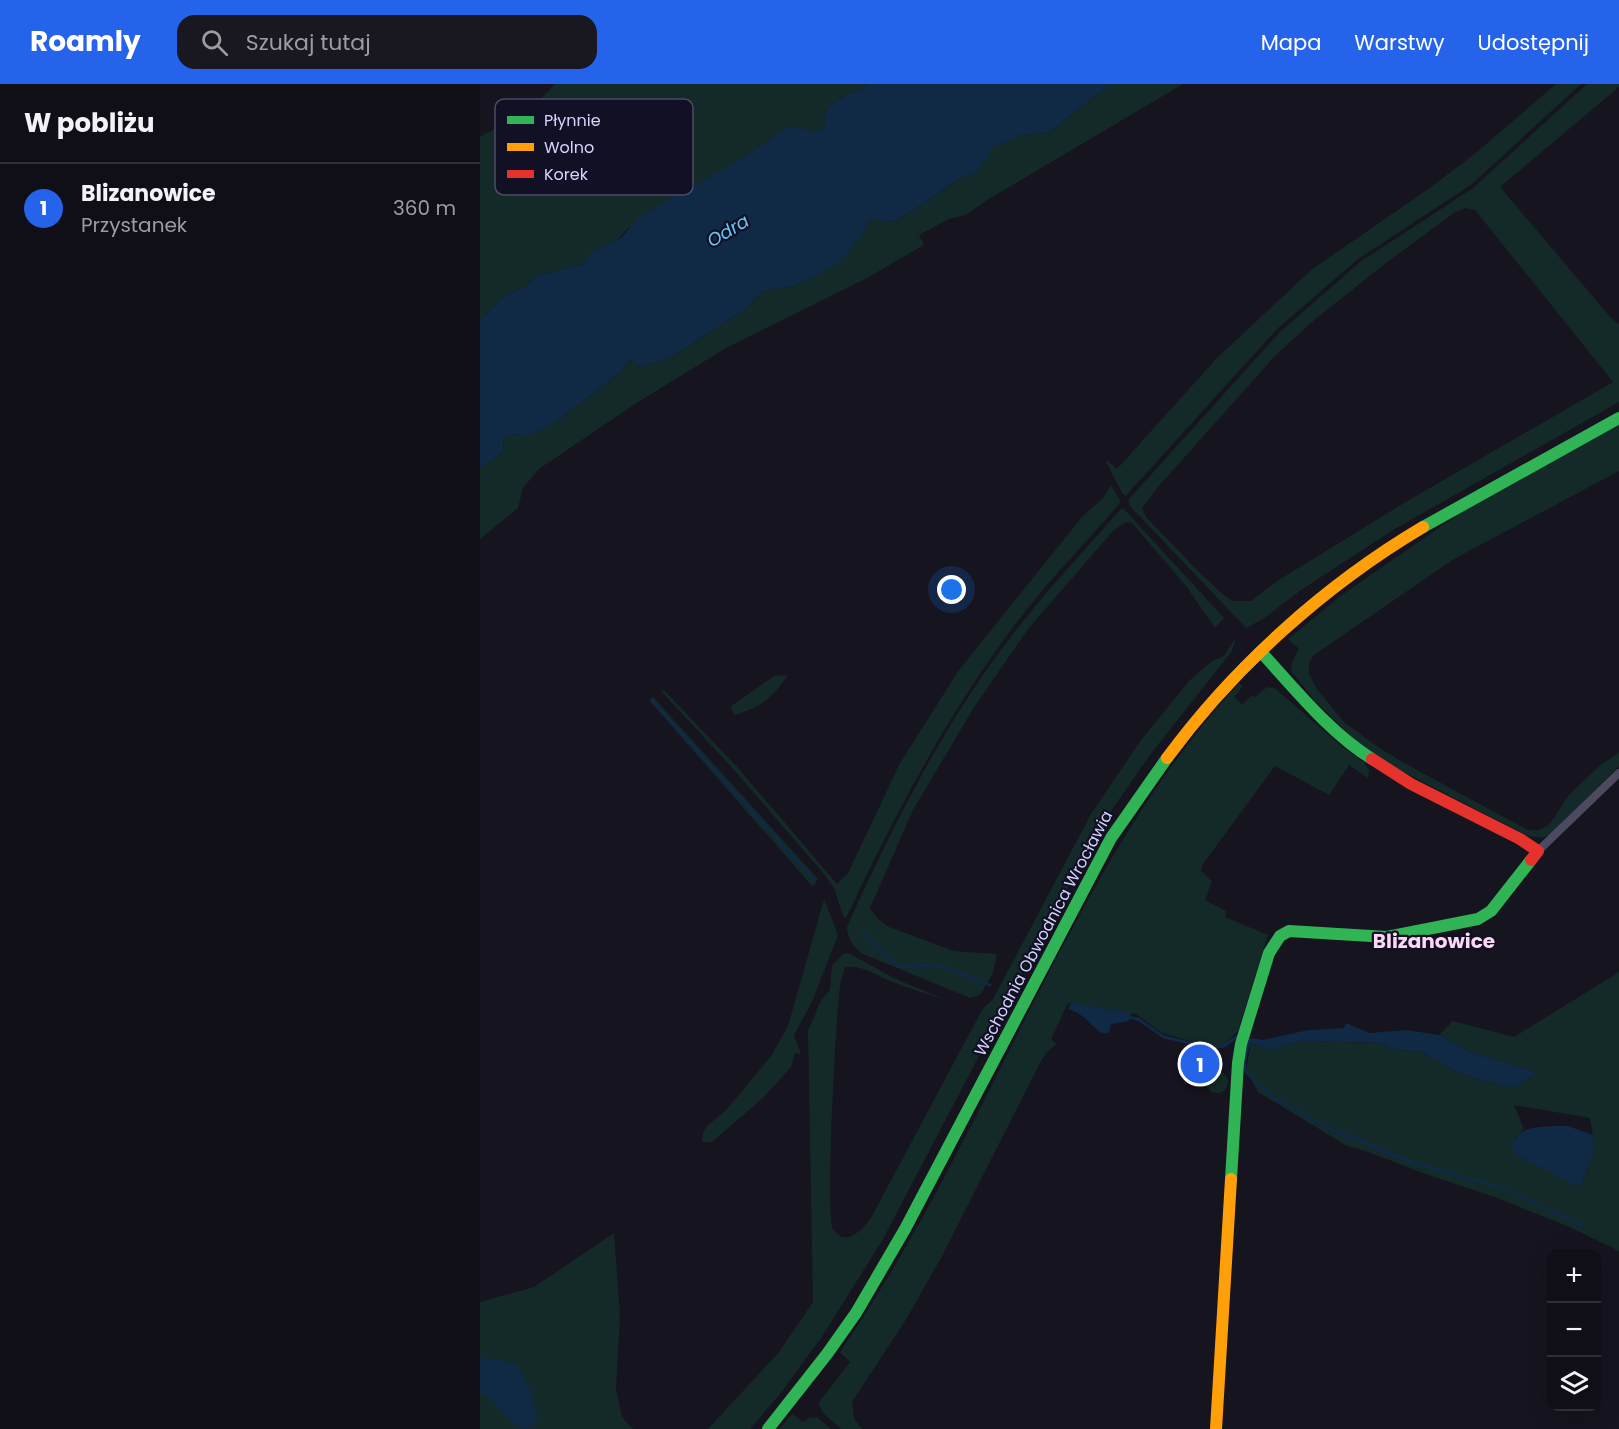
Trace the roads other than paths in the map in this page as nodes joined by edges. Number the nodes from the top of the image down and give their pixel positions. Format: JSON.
{"nodes":[{"id":1,"x":1619,"y":418,"type":"edge"},
{"id":2,"x":1261,"y":652,"type":"junction"},
{"id":3,"x":1619,"y":773,"type":"edge"},
{"id":4,"x":1538,"y":851,"type":"junction"},
{"id":5,"x":768,"y":1429,"type":"edge"},
{"id":6,"x":1216,"y":1429,"type":"edge"}],
"edges":[{"from":1,"to":2,"type":"main road","name":"Wschodnia Obwodnica Wrocławia"},
{"from":2,"to":4,"type":"main road"},
{"from":2,"to":5,"type":"main road","name":"Wschodnia Obwodnica Wrocławia"},
{"from":3,"to":4,"type":"street"},
{"from":4,"to":6,"type":"main road"}]}
